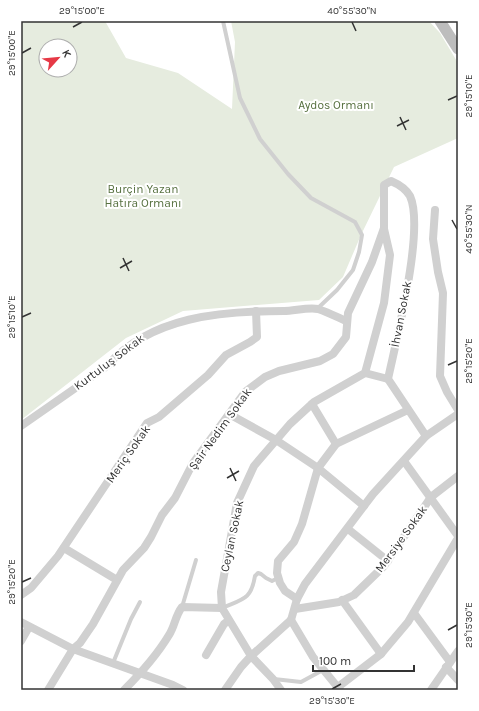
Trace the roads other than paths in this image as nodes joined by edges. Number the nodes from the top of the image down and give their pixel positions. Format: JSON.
{"nodes":[{"id":1,"x":223,"y":21,"type":"edge"},
{"id":2,"x":440,"y":21,"type":"edge"},
{"id":3,"x":449,"y":21,"type":"edge"},
{"id":4,"x":458,"y":35,"type":"edge"},
{"id":5,"x":458,"y":49,"type":"edge"},
{"id":6,"x":399,"y":185,"type":"joint"},
{"id":7,"x":435,"y":210,"type":"dead end"},
{"id":8,"x":384,"y":228,"type":"junction"},
{"id":9,"x":317,"y":309,"type":"junction"},
{"id":10,"x":256,"y":311,"type":"junction"},
{"id":11,"x":346,"y":321,"type":"junction"},
{"id":12,"x":365,"y":373,"type":"junction"},
{"id":13,"x":388,"y":379,"type":"junction"},
{"id":14,"x":312,"y":404,"type":"junction"},
{"id":15,"x":408,"y":410,"type":"junction"},
{"id":16,"x":458,"y":410,"type":"edge"},
{"id":17,"x":229,"y":414,"type":"junction"},
{"id":18,"x":458,"y":414,"type":"edge"},
{"id":19,"x":21,"y":426,"type":"edge"},
{"id":20,"x":426,"y":436,"type":"junction"},
{"id":21,"x":276,"y":440,"type":"junction"},
{"id":22,"x":336,"y":444,"type":"junction"},
{"id":23,"x":404,"y":461,"type":"junction"},
{"id":24,"x":318,"y":468,"type":"junction"},
{"id":25,"x":458,"y":476,"type":"edge"},
{"id":26,"x":431,"y":497,"type":"junction"},
{"id":27,"x":364,"y":506,"type":"junction"},
{"id":28,"x":348,"y":530,"type":"junction"},
{"id":29,"x":458,"y":537,"type":"edge"},
{"id":30,"x":64,"y":548,"type":"junction"},
{"id":31,"x":196,"y":560,"type":"dead end"},
{"id":32,"x":388,"y":561,"type":"junction"},
{"id":33,"x":278,"y":578,"type":"junction"},
{"id":34,"x":117,"y":580,"type":"junction"},
{"id":35,"x":21,"y":595,"type":"edge"},
{"id":36,"x":297,"y":599,"type":"junction"},
{"id":37,"x":342,"y":600,"type":"junction"},
{"id":38,"x":140,"y":602,"type":"dead end"},
{"id":39,"x":182,"y":607,"type":"junction"},
{"id":40,"x":222,"y":608,"type":"junction"},
{"id":41,"x":295,"y":609,"type":"junction"},
{"id":42,"x":414,"y":613,"type":"junction"},
{"id":43,"x":291,"y":620,"type":"junction"},
{"id":44,"x":228,"y":621,"type":"junction"},
{"id":45,"x":21,"y":622,"type":"edge"},
{"id":46,"x":29,"y":627,"type":"junction"},
{"id":47,"x":21,"y":641,"type":"edge"},
{"id":48,"x":73,"y":649,"type":"junction"},
{"id":49,"x":458,"y":651,"type":"edge"},
{"id":50,"x":381,"y":654,"type":"junction"},
{"id":51,"x":206,"y":655,"type":"dead end"},
{"id":52,"x":251,"y":656,"type":"junction"},
{"id":53,"x":113,"y":663,"type":"junction"},
{"id":54,"x":448,"y":664,"type":"junction"},
{"id":55,"x":323,"y":670,"type":"junction"},
{"id":56,"x":141,"y":673,"type":"junction"},
{"id":57,"x":274,"y":679,"type":"junction"},
{"id":58,"x":458,"y":680,"type":"edge"},
{"id":59,"x":172,"y":687,"type":"edge"},
{"id":60,"x":339,"y":688,"type":"edge"},
{"id":61,"x":48,"y":690,"type":"edge"},
{"id":62,"x":124,"y":690,"type":"edge"},
{"id":63,"x":183,"y":690,"type":"edge"},
{"id":64,"x":225,"y":690,"type":"edge"},
{"id":65,"x":281,"y":690,"type":"edge"},
{"id":66,"x":431,"y":690,"type":"edge"}],
"edges":[{"from":1,"to":9,"type":"lane"},
{"from":2,"to":5,"type":"street"},
{"from":3,"to":4,"type":"street"},
{"from":6,"to":8,"type":"street","name":"Şair Nedim Sokak"},
{"from":6,"to":13,"type":"street","name":"İhvan Sokak"},
{"from":7,"to":16,"type":"street"},
{"from":8,"to":11,"type":"street","name":"Şair Nedim Sokak"},
{"from":8,"to":12,"type":"street"},
{"from":9,"to":10,"type":"street","name":"Kurtuluş Sokak"},
{"from":9,"to":11,"type":"street","name":"Kurtuluş Sokak"},
{"from":10,"to":19,"type":"street","name":"Kurtuluş Sokak"},
{"from":10,"to":30,"type":"street","name":"Meriç Sokak"},
{"from":11,"to":17,"type":"street","name":"Şair Nedim Sokak"},
{"from":12,"to":13,"type":"street"},
{"from":12,"to":14,"type":"street","name":"Ceylan Sokak"},
{"from":13,"to":15,"type":"street"},
{"from":14,"to":21,"type":"street","name":"Ceylan Sokak"},
{"from":14,"to":22,"type":"street"},
{"from":15,"to":20,"type":"street"},
{"from":15,"to":22,"type":"street"},
{"from":17,"to":21,"type":"street"},
{"from":17,"to":34,"type":"street","name":"Şair Nedim Sokak"},
{"from":18,"to":20,"type":"street"},
{"from":20,"to":23,"type":"street"},
{"from":21,"to":24,"type":"street"},
{"from":21,"to":40,"type":"street","name":"Ceylan Sokak"},
{"from":22,"to":24,"type":"street"},
{"from":23,"to":26,"type":"street"},
{"from":23,"to":27,"type":"street"},
{"from":24,"to":27,"type":"street"},
{"from":24,"to":33,"type":"street"},
{"from":25,"to":26,"type":"street","name":"Mersiye Sokak"},
{"from":26,"to":29,"type":"street"},
{"from":26,"to":32,"type":"street","name":"Mersiye Sokak"},
{"from":27,"to":28,"type":"street"},
{"from":28,"to":32,"type":"street"},
{"from":28,"to":36,"type":"street"},
{"from":29,"to":42,"type":"street"},
{"from":30,"to":34,"type":"street"},
{"from":30,"to":35,"type":"street","name":"Meriç Sokak"},
{"from":31,"to":39,"type":"lane"},
{"from":32,"to":37,"type":"street","name":"Mersiye Sokak"},
{"from":33,"to":36,"type":"street"},
{"from":33,"to":40,"type":"lane"},
{"from":34,"to":48,"type":"street","name":"Şair Nedim Sokak"},
{"from":36,"to":41,"type":"street"},
{"from":37,"to":41,"type":"street","name":"Mersiye Sokak"},
{"from":37,"to":50,"type":"street"},
{"from":38,"to":53,"type":"lane"},
{"from":39,"to":40,"type":"street"},
{"from":39,"to":56,"type":"street"},
{"from":40,"to":44,"type":"street","name":"Ceylan Sokak"},
{"from":41,"to":43,"type":"street"},
{"from":42,"to":50,"type":"street"},
{"from":42,"to":54,"type":"street"},
{"from":43,"to":52,"type":"street"},
{"from":43,"to":55,"type":"street"},
{"from":44,"to":51,"type":"street"},
{"from":44,"to":52,"type":"street","name":"Ceylan Sokak"},
{"from":45,"to":46,"type":"street"},
{"from":46,"to":47,"type":"street"},
{"from":46,"to":48,"type":"street"},
{"from":48,"to":53,"type":"street"},
{"from":48,"to":61,"type":"street","name":"Şair Nedim Sokak"},
{"from":49,"to":54,"type":"street"},
{"from":50,"to":60,"type":"street"},
{"from":52,"to":57,"type":"street","name":"Ceylan Sokak"},
{"from":52,"to":64,"type":"street"},
{"from":53,"to":56,"type":"street"},
{"from":54,"to":58,"type":"street"},
{"from":54,"to":66,"type":"street"},
{"from":55,"to":57,"type":"lane"},
{"from":55,"to":60,"type":"street"},
{"from":56,"to":59,"type":"street"},
{"from":56,"to":62,"type":"street"},
{"from":57,"to":65,"type":"street","name":"Ceylan Sokak"},
{"from":59,"to":63,"type":"street"}]}
